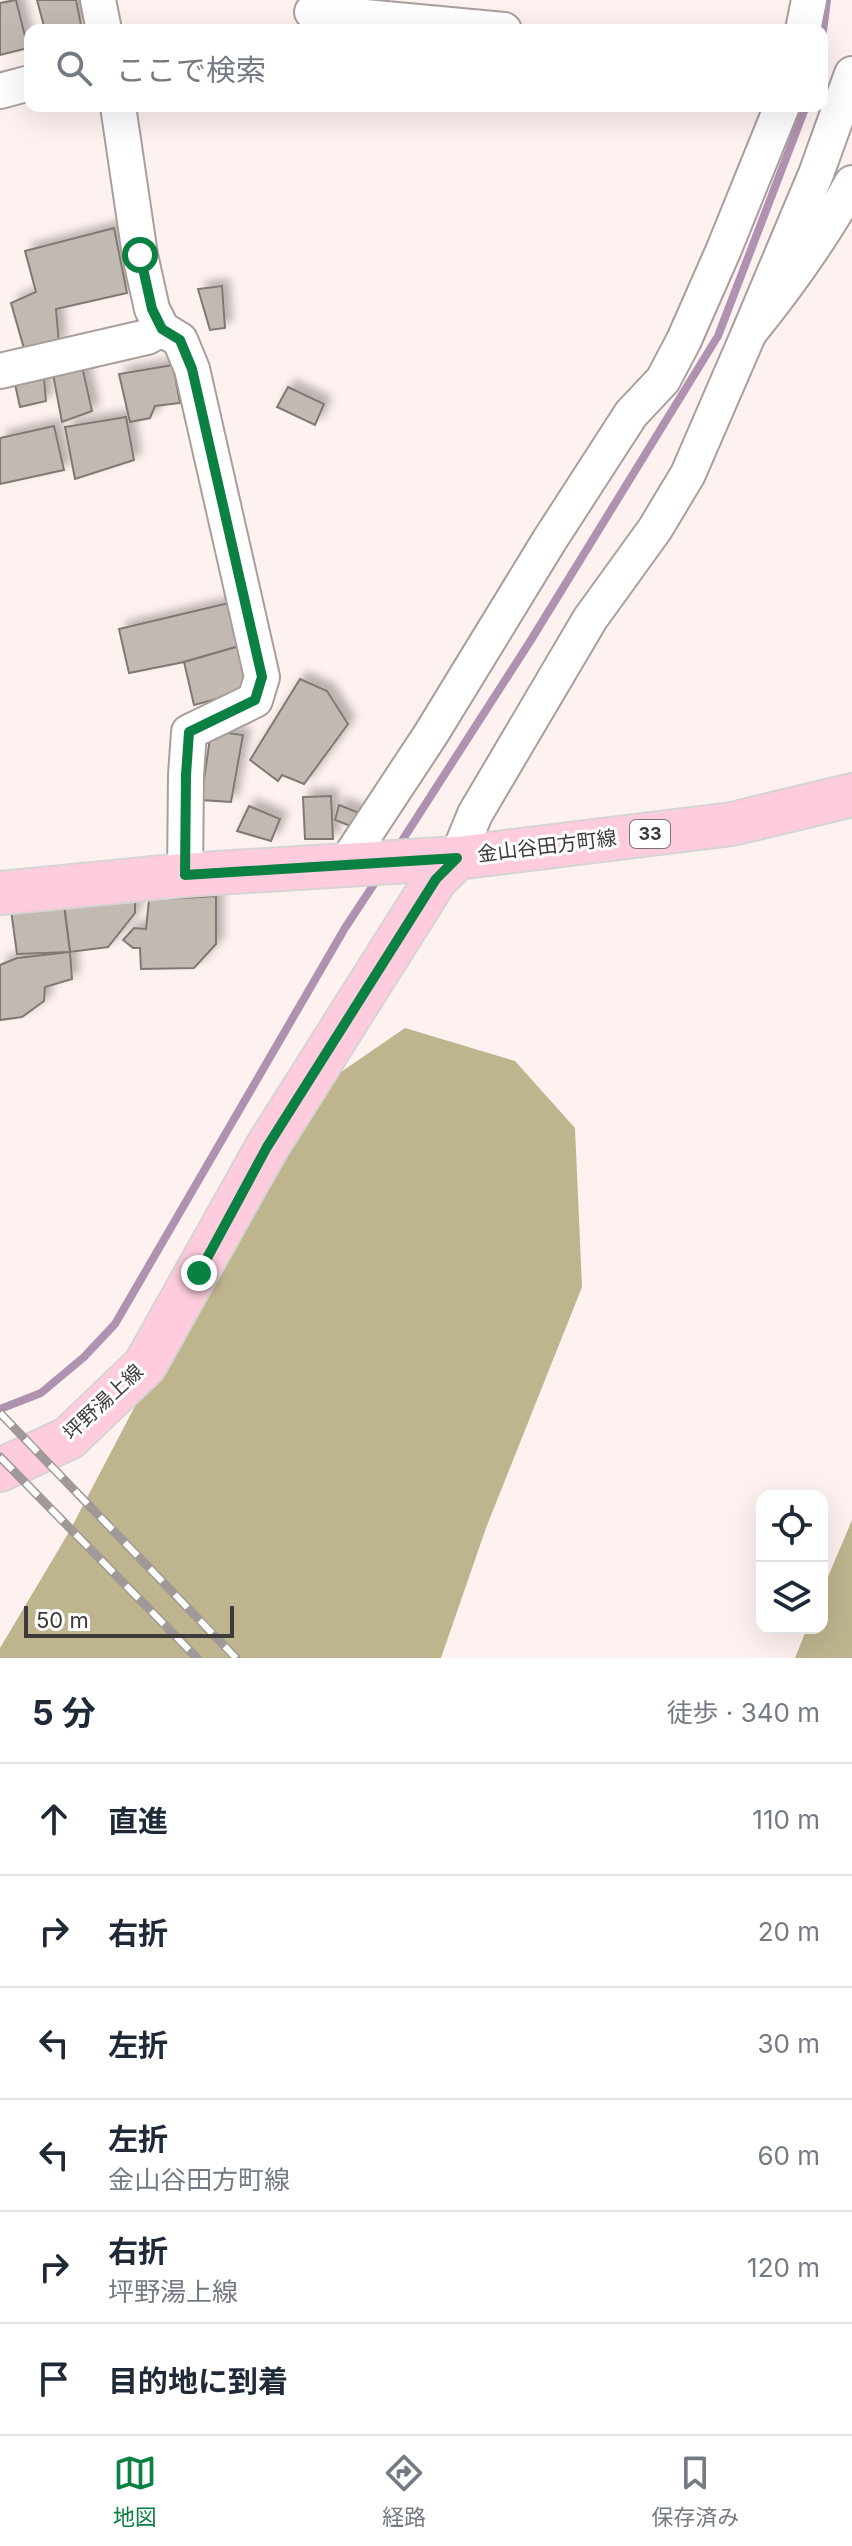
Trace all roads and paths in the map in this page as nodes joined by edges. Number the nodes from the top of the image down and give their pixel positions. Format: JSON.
{"nodes":[{"id":1,"x":98,"y":0,"type":"edge"},
{"id":2,"x":809,"y":0,"type":"edge"},
{"id":3,"x":312,"y":12,"type":"dead end"},
{"id":4,"x":103,"y":24,"type":"edge"},
{"id":5,"x":440,"y":24,"type":"edge"},
{"id":6,"x":804,"y":24,"type":"edge"},
{"id":7,"x":852,"y":74,"type":"edge"},
{"id":8,"x":24,"y":85,"type":"edge"},
{"id":9,"x":0,"y":91,"type":"edge"},
{"id":10,"x":119,"y":112,"type":"edge"},
{"id":11,"x":780,"y":112,"type":"edge"},
{"id":12,"x":852,"y":183,"type":"edge"},
{"id":13,"x":162,"y":329,"type":"junction"},
{"id":14,"x":749,"y":333,"type":"junction"},
{"id":15,"x":0,"y":371,"type":"edge"},
{"id":16,"x":852,"y":795,"type":"edge"},
{"id":17,"x":451,"y":858,"type":"junction"},
{"id":18,"x":346,"y":863,"type":"junction"},
{"id":19,"x":185,"y":875,"type":"junction"},
{"id":20,"x":0,"y":893,"type":"edge"},
{"id":21,"x":0,"y":1470,"type":"edge"}],
"edges":[{"from":1,"to":4,"type":"street"},
{"from":2,"to":6,"type":"street"},
{"from":3,"to":5,"type":"street"},
{"from":7,"to":14,"type":"street"},
{"from":8,"to":9,"type":"street"},
{"from":10,"to":13,"type":"street"},
{"from":11,"to":18,"type":"street"},
{"from":12,"to":14,"type":"street"},
{"from":13,"to":15,"type":"street"},
{"from":13,"to":19,"type":"street"},
{"from":14,"to":17,"type":"street"},
{"from":16,"to":17,"type":"main road","name":"金山谷田方町線","number":"33"},
{"from":17,"to":18,"type":"main road","name":"金山谷田方町線","number":"33"},
{"from":17,"to":21,"type":"main road","name":"坪野湯上線"},
{"from":18,"to":19,"type":"main road","name":"金山谷田方町線","number":"33"},
{"from":19,"to":20,"type":"main road","name":"金山谷田方町線","number":"33"}]}
